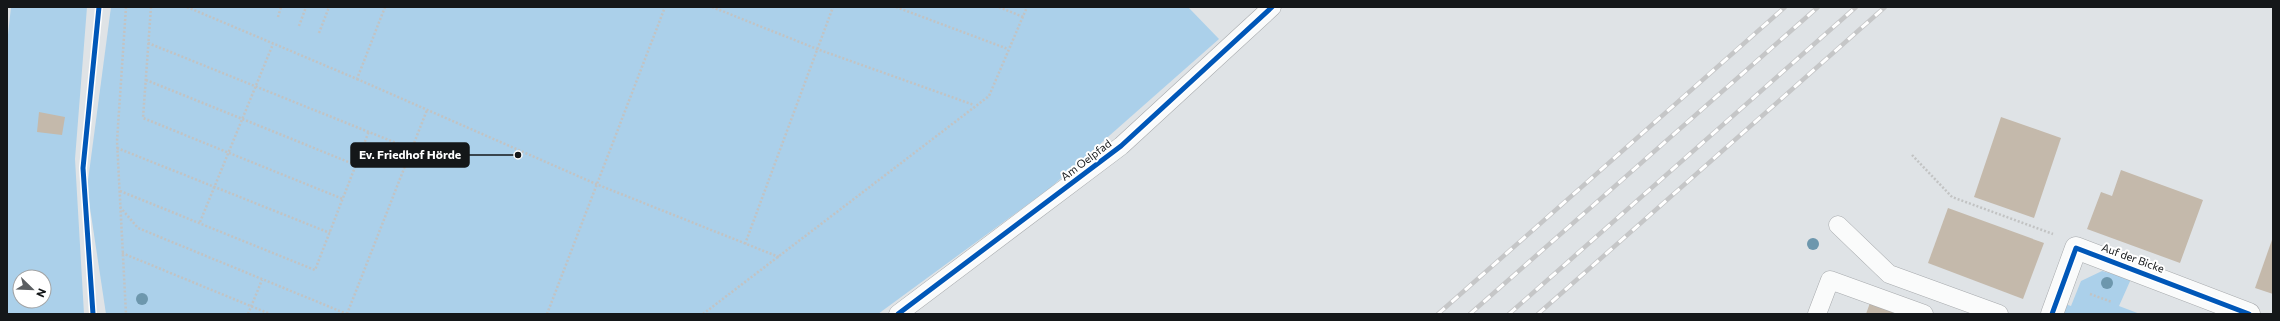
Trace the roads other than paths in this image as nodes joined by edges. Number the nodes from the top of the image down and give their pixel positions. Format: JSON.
{"nodes":[{"id":1,"x":1272,"y":7,"type":"edge"},
{"id":2,"x":1838,"y":225,"type":"dead end"},
{"id":3,"x":898,"y":314,"type":"edge"},
{"id":4,"x":1817,"y":314,"type":"edge"},
{"id":5,"x":1924,"y":314,"type":"edge"},
{"id":6,"x":1999,"y":314,"type":"edge"},
{"id":7,"x":2052,"y":314,"type":"edge"},
{"id":8,"x":2249,"y":314,"type":"edge"}],
"edges":[{"from":1,"to":3,"type":"lane","name":"Am Oelpfad"},
{"from":2,"to":6,"type":"lane"},
{"from":4,"to":5,"type":"lane"},
{"from":7,"to":8,"type":"street","name":"Auf der Bicke"}]}
